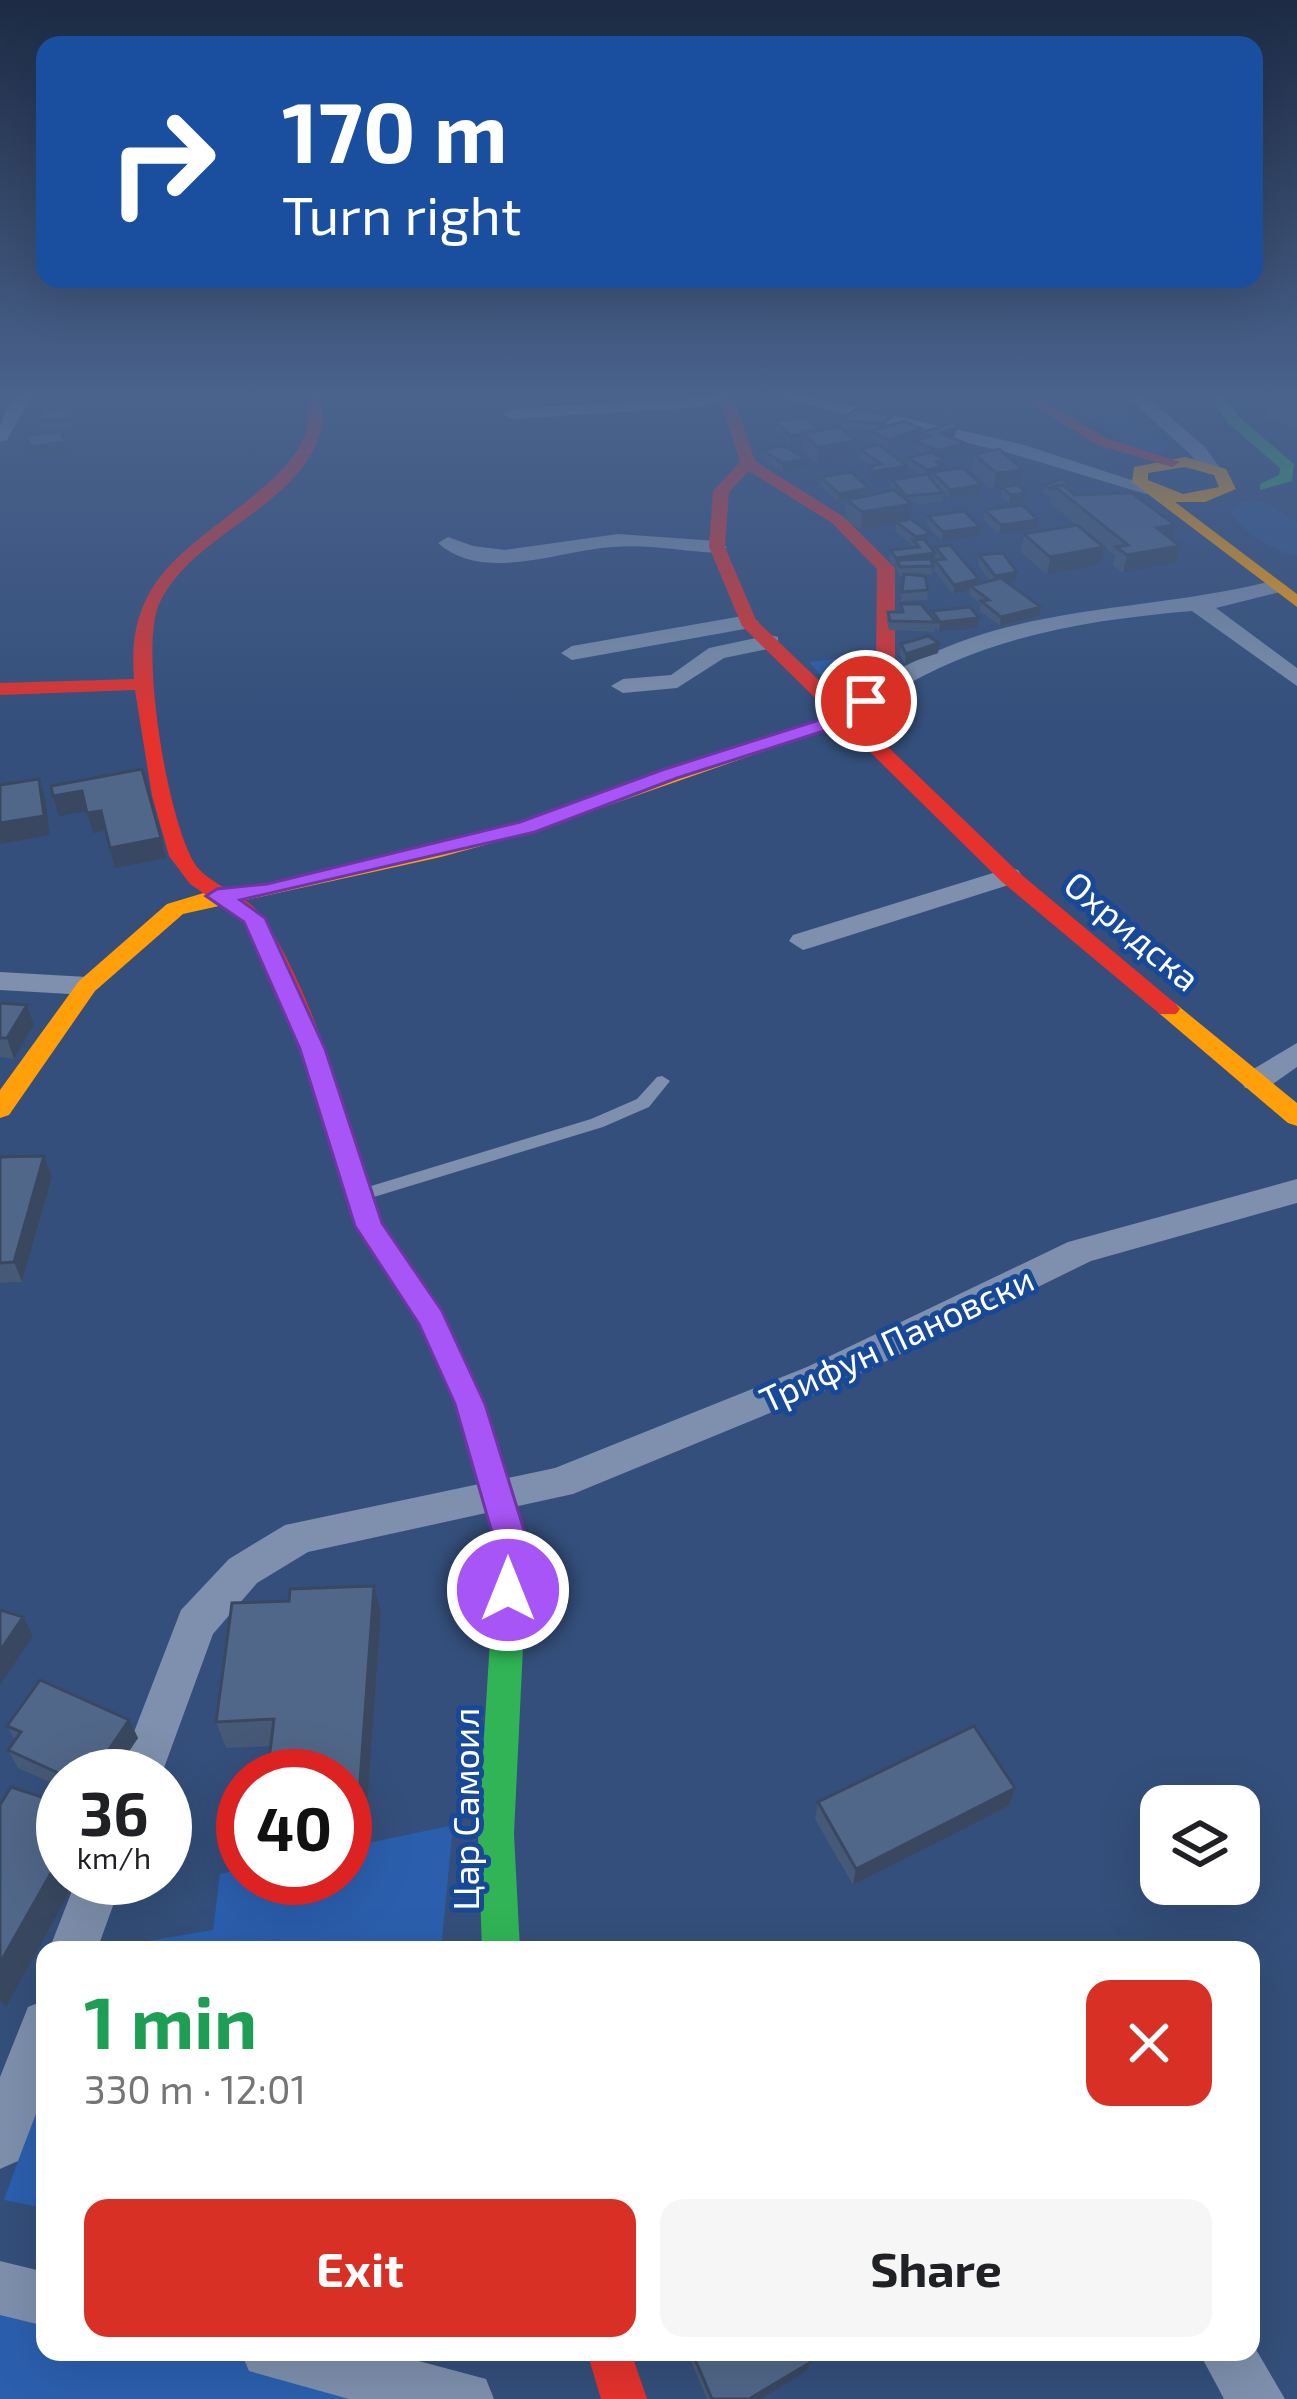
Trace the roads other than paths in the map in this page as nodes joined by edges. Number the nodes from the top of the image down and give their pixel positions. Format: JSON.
{"nodes":[{"id":1,"x":247,"y":508,"type":"edge"},
{"id":2,"x":720,"y":508,"type":"edge"},
{"id":3,"x":819,"y":508,"type":"edge"},
{"id":4,"x":1173,"y":508,"type":"edge"},
{"id":5,"x":448,"y":543,"type":"dead end"},
{"id":6,"x":717,"y":548,"type":"junction"},
{"id":7,"x":1286,"y":594,"type":"edge"},
{"id":8,"x":1196,"y":603,"type":"junction"},
{"id":9,"x":748,"y":622,"type":"junction"},
{"id":10,"x":770,"y":642,"type":"junction"},
{"id":11,"x":572,"y":653,"type":"dead end"},
{"id":12,"x":1297,"y":679,"type":"edge"},
{"id":13,"x":142,"y":684,"type":"junction"},
{"id":14,"x":623,"y":686,"type":"dead end"},
{"id":15,"x":886,"y":687,"type":"junction"},
{"id":16,"x":0,"y":689,"type":"edge"},
{"id":17,"x":846,"y":716,"type":"junction"},
{"id":18,"x":927,"y":795,"type":"junction"},
{"id":19,"x":1010,"y":876,"type":"junction"},
{"id":20,"x":217,"y":896,"type":"junction"},
{"id":21,"x":803,"y":941,"type":"dead end"},
{"id":22,"x":0,"y":981,"type":"edge"},
{"id":23,"x":87,"y":986,"type":"junction"},
{"id":24,"x":1297,"y":1053,"type":"edge"},
{"id":25,"x":662,"y":1081,"type":"dead end"},
{"id":26,"x":1256,"y":1081,"type":"junction"},
{"id":27,"x":0,"y":1109,"type":"edge"},
{"id":28,"x":1297,"y":1117,"type":"edge"},
{"id":29,"x":1297,"y":1191,"type":"edge"},
{"id":30,"x":359,"y":1196,"type":"junction"},
{"id":31,"x":499,"y":1493,"type":"junction"},
{"id":32,"x":149,"y":1749,"type":"edge"},
{"id":33,"x":90,"y":1905,"type":"edge"},
{"id":34,"x":76,"y":1941,"type":"edge"},
{"id":35,"x":501,"y":1941,"type":"edge"},
{"id":36,"x":36,"y":2048,"type":"edge"},
{"id":37,"x":0,"y":2143,"type":"edge"},
{"id":38,"x":0,"y":2288,"type":"edge"},
{"id":39,"x":36,"y":2297,"type":"edge"},
{"id":40,"x":306,"y":2361,"type":"edge"},
{"id":41,"x":612,"y":2361,"type":"edge"},
{"id":42,"x":1232,"y":2361,"type":"edge"},
{"id":43,"x":466,"y":2399,"type":"edge"},
{"id":44,"x":624,"y":2399,"type":"edge"},
{"id":45,"x":1257,"y":2399,"type":"edge"}],
"edges":[{"from":1,"to":13,"type":"street","name":"Цар Самоил"},
{"from":2,"to":6,"type":"street","name":"Охридска"},
{"from":3,"to":15,"type":"street","name":"Охридска"},
{"from":4,"to":7,"type":"street"},
{"from":5,"to":6,"type":"street"},
{"from":6,"to":9,"type":"street","name":"Охридска"},
{"from":7,"to":8,"type":"street"},
{"from":8,"to":12,"type":"street"},
{"from":8,"to":15,"type":"street"},
{"from":9,"to":10,"type":"street","name":"Охридска"},
{"from":9,"to":11,"type":"street"},
{"from":10,"to":14,"type":"street"},
{"from":10,"to":17,"type":"street","name":"Охридска"},
{"from":13,"to":16,"type":"street"},
{"from":13,"to":20,"type":"street","name":"Цар Самоил"},
{"from":15,"to":17,"type":"street"},
{"from":15,"to":18,"type":"street","name":"Охридска"},
{"from":17,"to":18,"type":"street","name":"Охридска"},
{"from":17,"to":20,"type":"street"},
{"from":18,"to":19,"type":"street","name":"Охридска"},
{"from":19,"to":21,"type":"street"},
{"from":19,"to":26,"type":"street","name":"Охридска"},
{"from":20,"to":23,"type":"street"},
{"from":20,"to":30,"type":"street","name":"Цар Самоил"},
{"from":22,"to":23,"type":"street"},
{"from":23,"to":27,"type":"street"},
{"from":24,"to":26,"type":"street"},
{"from":25,"to":30,"type":"lane"},
{"from":26,"to":28,"type":"street","name":"Охридска"},
{"from":29,"to":31,"type":"street","name":"Трифун Пановски"},
{"from":30,"to":31,"type":"street","name":"Цар Самоил"},
{"from":31,"to":32,"type":"street","name":"Трифун Пановски"},
{"from":31,"to":35,"type":"street","name":"Цар Самоил"},
{"from":33,"to":34,"type":"street"},
{"from":36,"to":37,"type":"street"},
{"from":38,"to":39,"type":"street"},
{"from":40,"to":43,"type":"street"},
{"from":41,"to":44,"type":"street"},
{"from":42,"to":45,"type":"street"}]}
